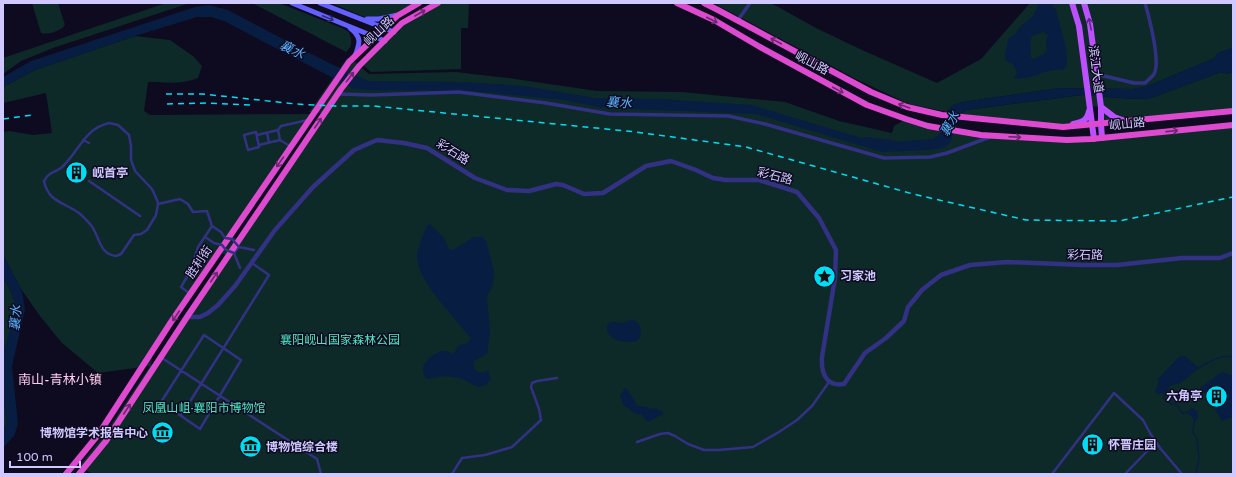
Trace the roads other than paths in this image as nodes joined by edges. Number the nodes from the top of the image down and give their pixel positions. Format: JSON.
{"nodes":[{"id":1,"x":292,"y":3,"type":"edge"},
{"id":2,"x":320,"y":3,"type":"edge"},
{"id":3,"x":419,"y":3,"type":"edge"},
{"id":4,"x":438,"y":3,"type":"edge"},
{"id":5,"x":677,"y":3,"type":"edge"},
{"id":6,"x":704,"y":3,"type":"edge"},
{"id":7,"x":750,"y":3,"type":"edge"},
{"id":8,"x":1072,"y":3,"type":"edge"},
{"id":9,"x":1084,"y":3,"type":"edge"},
{"id":10,"x":1145,"y":3,"type":"edge"},
{"id":11,"x":399,"y":14,"type":"junction"},
{"id":12,"x":362,"y":19,"type":"junction"},
{"id":13,"x":738,"y":20,"type":"junction"},
{"id":14,"x":346,"y":25,"type":"junction"},
{"id":15,"x":384,"y":28,"type":"junction"},
{"id":16,"x":394,"y":32,"type":"junction"},
{"id":17,"x":375,"y":36,"type":"junction"},
{"id":18,"x":384,"y":41,"type":"junction"},
{"id":19,"x":355,"y":56,"type":"junction"},
{"id":20,"x":349,"y":62,"type":"joint"},
{"id":21,"x":359,"y":66,"type":"joint"},
{"id":22,"x":1096,"y":74,"type":"junction"},
{"id":23,"x":340,"y":91,"type":"junction"},
{"id":24,"x":1090,"y":106,"type":"junction"},
{"id":25,"x":1101,"y":107,"type":"junction"},
{"id":26,"x":1233,"y":111,"type":"edge"},
{"id":27,"x":309,"y":120,"type":"junction"},
{"id":28,"x":1126,"y":121,"type":"junction"},
{"id":29,"x":1092,"y":124,"type":"junction"},
{"id":30,"x":1100,"y":124,"type":"junction"},
{"id":31,"x":1233,"y":125,"type":"edge"},
{"id":32,"x":1063,"y":127,"type":"junction"},
{"id":33,"x":278,"y":130,"type":"junction"},
{"id":34,"x":267,"y":133,"type":"junction"},
{"id":35,"x":257,"y":135,"type":"junction"},
{"id":36,"x":995,"y":136,"type":"junction"},
{"id":37,"x":1102,"y":138,"type":"junction"},
{"id":38,"x":1094,"y":139,"type":"junction"},
{"id":39,"x":83,"y":140,"type":"junction"},
{"id":40,"x":280,"y":140,"type":"junction"},
{"id":41,"x":269,"y":142,"type":"junction"},
{"id":42,"x":89,"y":143,"type":"dead end"},
{"id":43,"x":259,"y":145,"type":"junction"},
{"id":44,"x":291,"y":147,"type":"junction"},
{"id":45,"x":89,"y":182,"type":"dead end"},
{"id":46,"x":158,"y":204,"type":"junction"},
{"id":47,"x":140,"y":216,"type":"dead end"},
{"id":48,"x":212,"y":226,"type":"junction"},
{"id":49,"x":205,"y":237,"type":"junction"},
{"id":50,"x":239,"y":247,"type":"junction"},
{"id":51,"x":1233,"y":252,"type":"edge"},
{"id":52,"x":234,"y":253,"type":"junction"},
{"id":53,"x":251,"y":263,"type":"junction"},
{"id":54,"x":191,"y":294,"type":"junction"},
{"id":55,"x":187,"y":317,"type":"junction"},
{"id":56,"x":223,"y":348,"type":"junction"},
{"id":57,"x":161,"y":358,"type":"junction"},
{"id":58,"x":182,"y":370,"type":"junction"},
{"id":59,"x":557,"y":378,"type":"dead end"},
{"id":60,"x":829,"y":382,"type":"junction"},
{"id":61,"x":201,"y":383,"type":"junction"},
{"id":62,"x":220,"y":396,"type":"junction"},
{"id":63,"x":180,"y":416,"type":"junction"},
{"id":64,"x":637,"y":442,"type":"dead end"},
{"id":65,"x":1156,"y":442,"type":"junction"},
{"id":66,"x":66,"y":474,"type":"edge"},
{"id":67,"x":79,"y":474,"type":"edge"},
{"id":68,"x":321,"y":474,"type":"edge"},
{"id":69,"x":452,"y":474,"type":"edge"},
{"id":70,"x":1052,"y":474,"type":"edge"},
{"id":71,"x":1125,"y":474,"type":"edge"},
{"id":72,"x":1182,"y":474,"type":"edge"}],
"edges":[{"from":1,"to":14,"type":"main road","one_way":true},
{"from":2,"to":12,"type":"main road"},
{"from":3,"to":11,"type":"highway","name":"岘山路"},
{"from":16,"to":4,"type":"highway","name":"岘山路","one_way":true},
{"from":5,"to":36,"type":"highway","name":"岘山路","one_way":true},
{"from":6,"to":13,"type":"highway","name":"岘山路"},
{"from":7,"to":13,"type":"street"},
{"from":8,"to":24,"type":"main road","name":"滨江大道"},
{"from":22,"to":9,"type":"main road","name":"滨江大道","one_way":true},
{"from":10,"to":22,"type":"street"},
{"from":11,"to":12,"type":"main road"},
{"from":11,"to":15,"type":"highway","name":"岘山路"},
{"from":12,"to":15,"type":"main road"},
{"from":32,"to":13,"type":"highway","name":"岘山路","one_way":true},
{"from":14,"to":17,"type":"main road"},
{"from":14,"to":19,"type":"main road"},
{"from":15,"to":16,"type":"main road"},
{"from":15,"to":17,"type":"highway","name":"岘山路"},
{"from":16,"to":18,"type":"highway","name":"岘山路"},
{"from":17,"to":18,"type":"main road"},
{"from":17,"to":19,"type":"highway","name":"岘山路"},
{"from":18,"to":21,"type":"highway","name":"岘山路"},
{"from":19,"to":20,"type":"highway","name":"岘山路"},
{"from":20,"to":27,"type":"highway","name":"胜利街"},
{"from":23,"to":21,"type":"highway","name":"胜利街","one_way":true},
{"from":22,"to":25,"type":"main road","name":"滨江大道"},
{"from":23,"to":36,"type":"street"},
{"from":55,"to":23,"type":"highway","name":"胜利街","one_way":true},
{"from":24,"to":29,"type":"main road","name":"滨江大道"},
{"from":24,"to":32,"type":"main road"},
{"from":25,"to":28,"type":"main road"},
{"from":25,"to":30,"type":"main road","name":"滨江大道"},
{"from":26,"to":28,"type":"highway","name":"岘山路"},
{"from":27,"to":33,"type":"street"},
{"from":27,"to":44,"type":"highway","name":"胜利街"},
{"from":28,"to":30,"type":"highway","name":"岘山路"},
{"from":29,"to":30,"type":"highway","name":"岘山路"},
{"from":29,"to":32,"type":"highway","name":"岘山路"},
{"from":29,"to":38,"type":"main road","name":"滨江大道"},
{"from":30,"to":37,"type":"main road","name":"滨江大道"},
{"from":37,"to":31,"type":"highway","name":"岘山路","one_way":true},
{"from":33,"to":34,"type":"street"},
{"from":33,"to":40,"type":"street"},
{"from":34,"to":35,"type":"street"},
{"from":34,"to":41,"type":"street"},
{"from":35,"to":43,"type":"street"},
{"from":35,"to":43,"type":"street"},
{"from":36,"to":38,"type":"highway","name":"岘山路","one_way":true},
{"from":37,"to":38,"type":"highway","name":"岘山路"},
{"from":39,"to":42,"type":"street"},
{"from":39,"to":46,"type":"street"},
{"from":39,"to":46,"type":"street"},
{"from":40,"to":41,"type":"street"},
{"from":40,"to":44,"type":"street"},
{"from":41,"to":43,"type":"street"},
{"from":44,"to":54,"type":"highway","name":"胜利街","one_way":true},
{"from":45,"to":47,"type":"street"},
{"from":46,"to":48,"type":"street"},
{"from":48,"to":49,"type":"street"},
{"from":48,"to":50,"type":"street","bridge":true},
{"from":49,"to":52,"type":"street","bridge":true},
{"from":49,"to":54,"type":"street"},
{"from":50,"to":52,"type":"street","bridge":true},
{"from":50,"to":53,"type":"street","bridge":true},
{"from":51,"to":60,"type":"street","name":"彩石路"},
{"from":52,"to":53,"type":"street","bridge":true},
{"from":53,"to":55,"type":"street","name":"彩石路"},
{"from":53,"to":56,"type":"street"},
{"from":53,"to":60,"type":"street","name":"彩石路"},
{"from":54,"to":66,"type":"highway","name":"胜利街","one_way":true},
{"from":55,"to":57,"type":"highway","name":"胜利街"},
{"from":56,"to":58,"type":"street"},
{"from":56,"to":61,"type":"street"},
{"from":56,"to":62,"type":"street"},
{"from":57,"to":58,"type":"street"},
{"from":67,"to":57,"type":"highway","name":"胜利街","one_way":true},
{"from":58,"to":61,"type":"street"},
{"from":58,"to":63,"type":"street"},
{"from":59,"to":69,"type":"street"},
{"from":60,"to":64,"type":"street"},
{"from":61,"to":62,"type":"street"},
{"from":61,"to":63,"type":"street"},
{"from":62,"to":63,"type":"street"},
{"from":62,"to":68,"type":"street"},
{"from":65,"to":70,"type":"street"},
{"from":65,"to":71,"type":"street"},
{"from":65,"to":72,"type":"street"}]}
